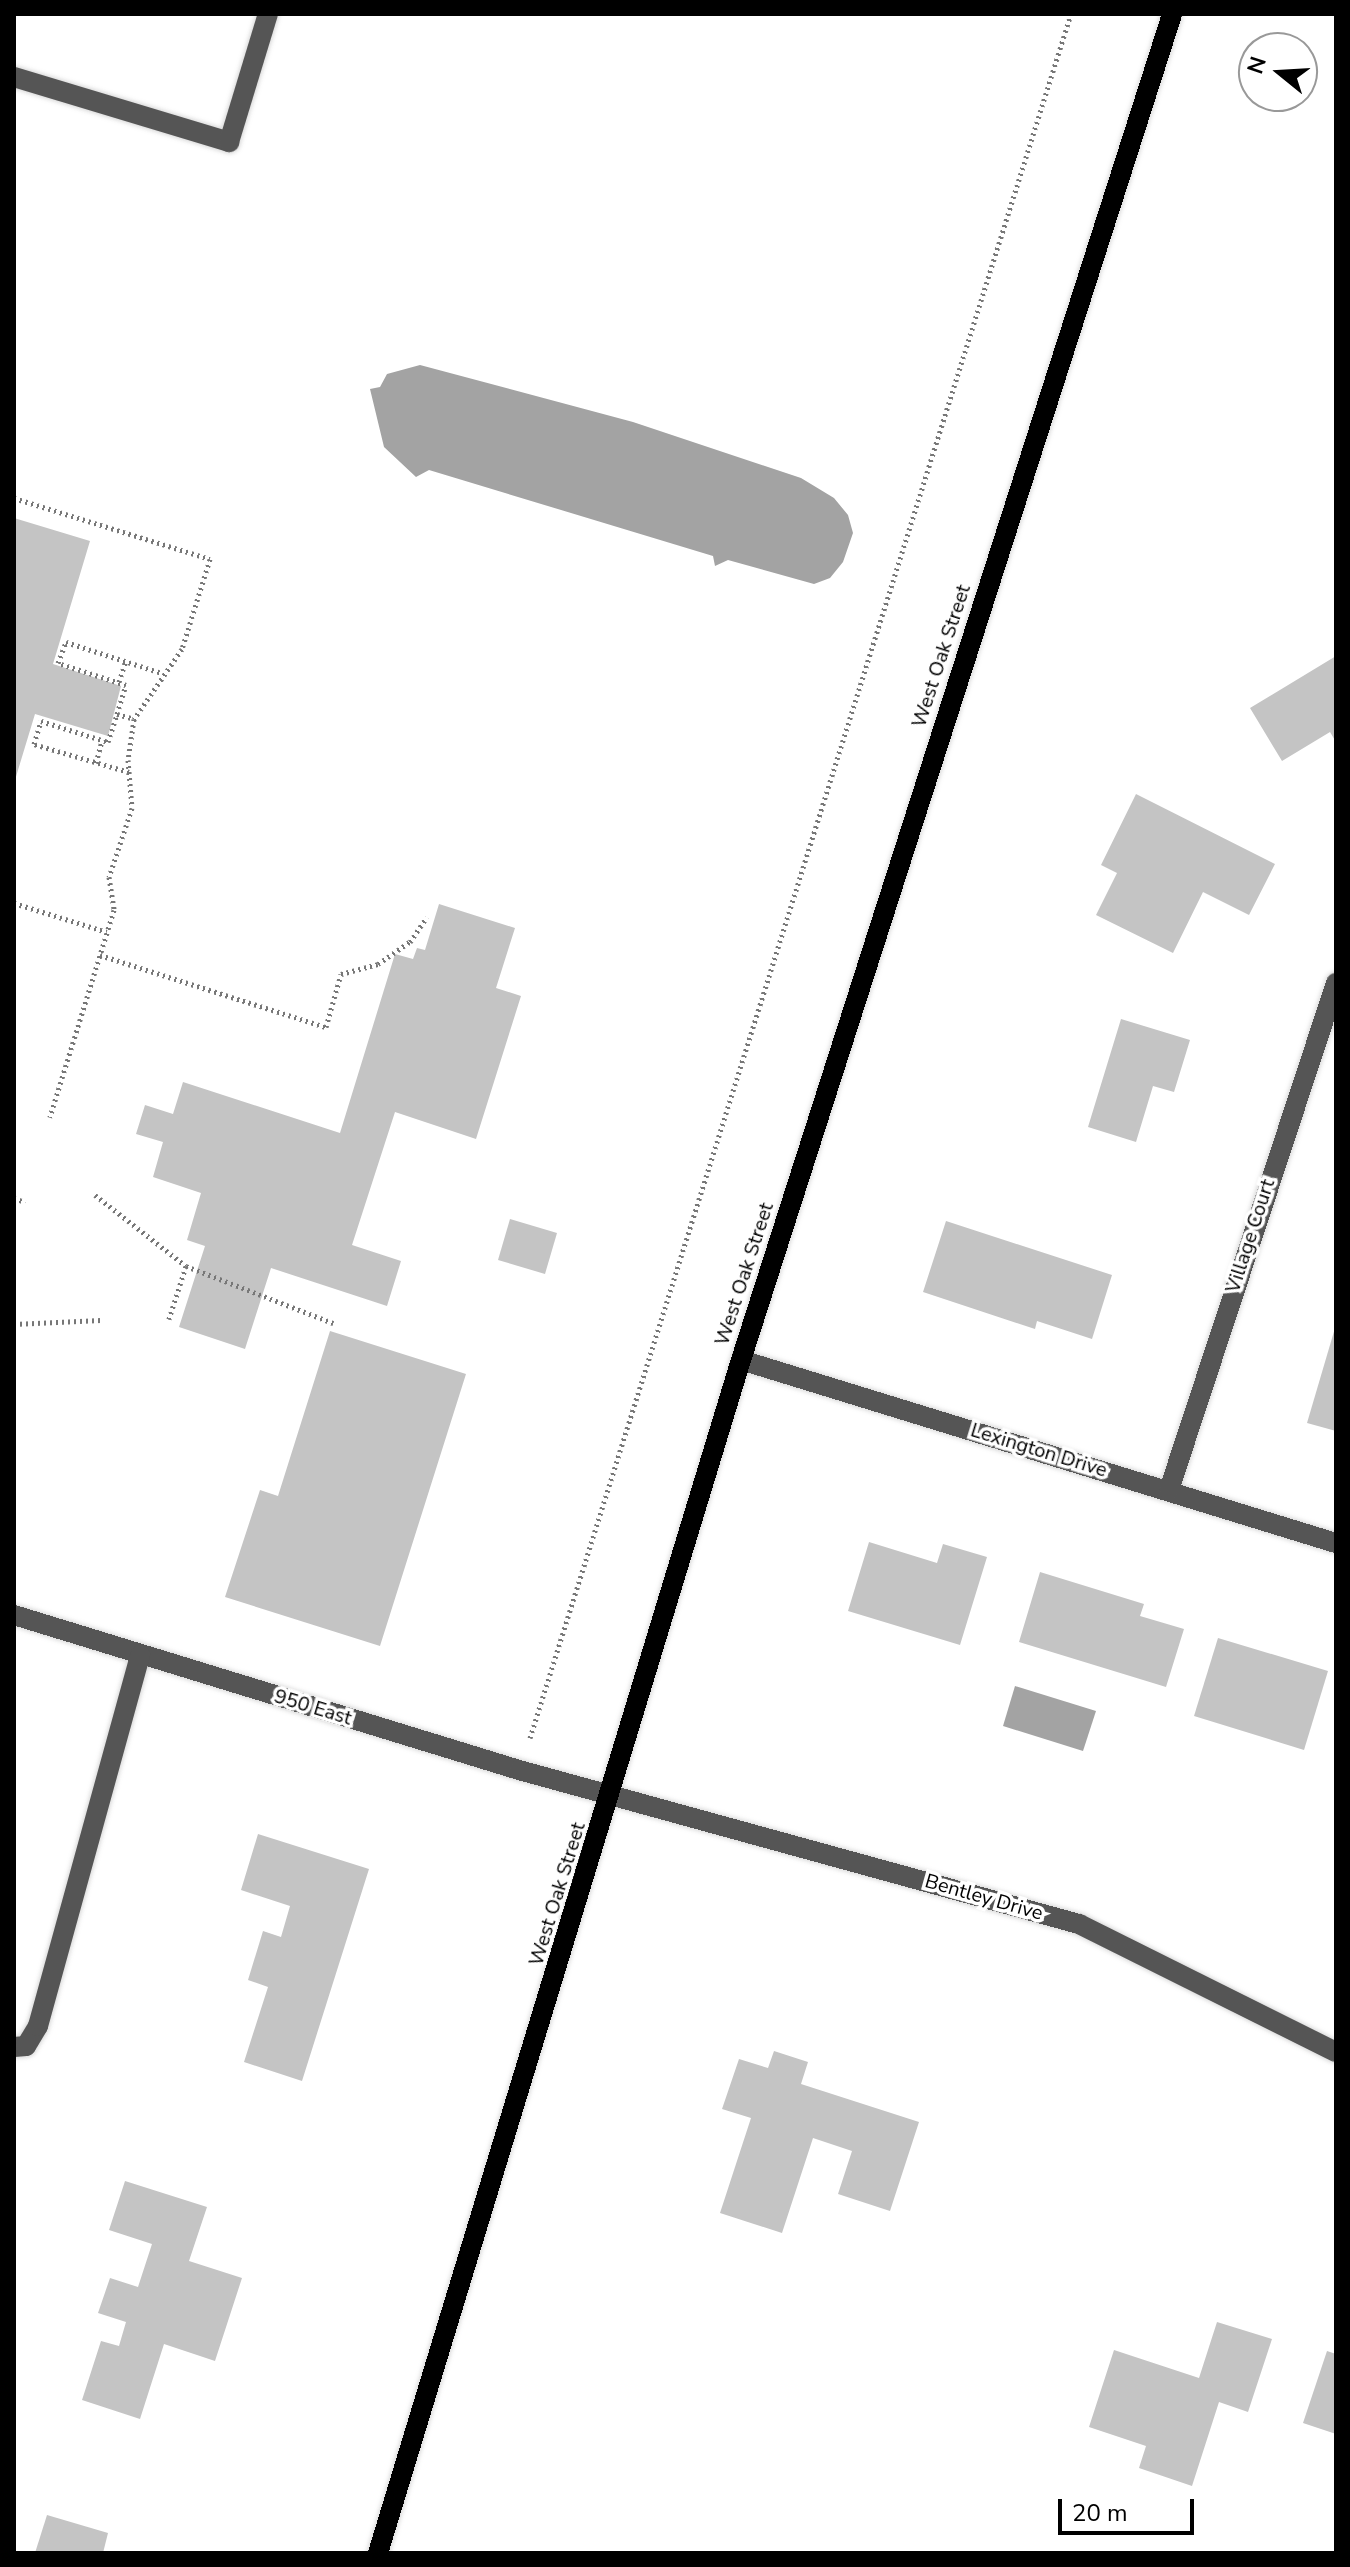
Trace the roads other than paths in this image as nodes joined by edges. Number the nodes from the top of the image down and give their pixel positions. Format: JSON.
{"nodes":[{"id":1,"x":268,"y":14,"type":"edge"},
{"id":2,"x":1172,"y":14,"type":"edge"},
{"id":3,"x":14,"y":77,"type":"edge"},
{"id":4,"x":1336,"y":983,"type":"edge"},
{"id":5,"x":741,"y":1360,"type":"junction"},
{"id":6,"x":1169,"y":1490,"type":"junction"},
{"id":7,"x":1336,"y":1543,"type":"edge"},
{"id":8,"x":14,"y":1615,"type":"edge"},
{"id":9,"x":140,"y":1655,"type":"junction"},
{"id":10,"x":613,"y":1794,"type":"junction"},
{"id":11,"x":14,"y":2047,"type":"edge"},
{"id":12,"x":1336,"y":2052,"type":"edge"},
{"id":13,"x":378,"y":2553,"type":"edge"}],
"edges":[{"from":1,"to":3,"type":"street"},
{"from":2,"to":5,"type":"main road","name":"West Oak Street"},
{"from":4,"to":6,"type":"street","name":"Village Court"},
{"from":5,"to":6,"type":"street","name":"Lexington Drive"},
{"from":5,"to":10,"type":"main road","name":"West Oak Street"},
{"from":6,"to":7,"type":"street","name":"Lexington Drive"},
{"from":8,"to":9,"type":"street","name":"950 East"},
{"from":9,"to":10,"type":"street","name":"950 East"},
{"from":9,"to":11,"type":"street"},
{"from":10,"to":12,"type":"street","name":"Bentley Drive"},
{"from":10,"to":13,"type":"main road","name":"West Oak Street"}]}
